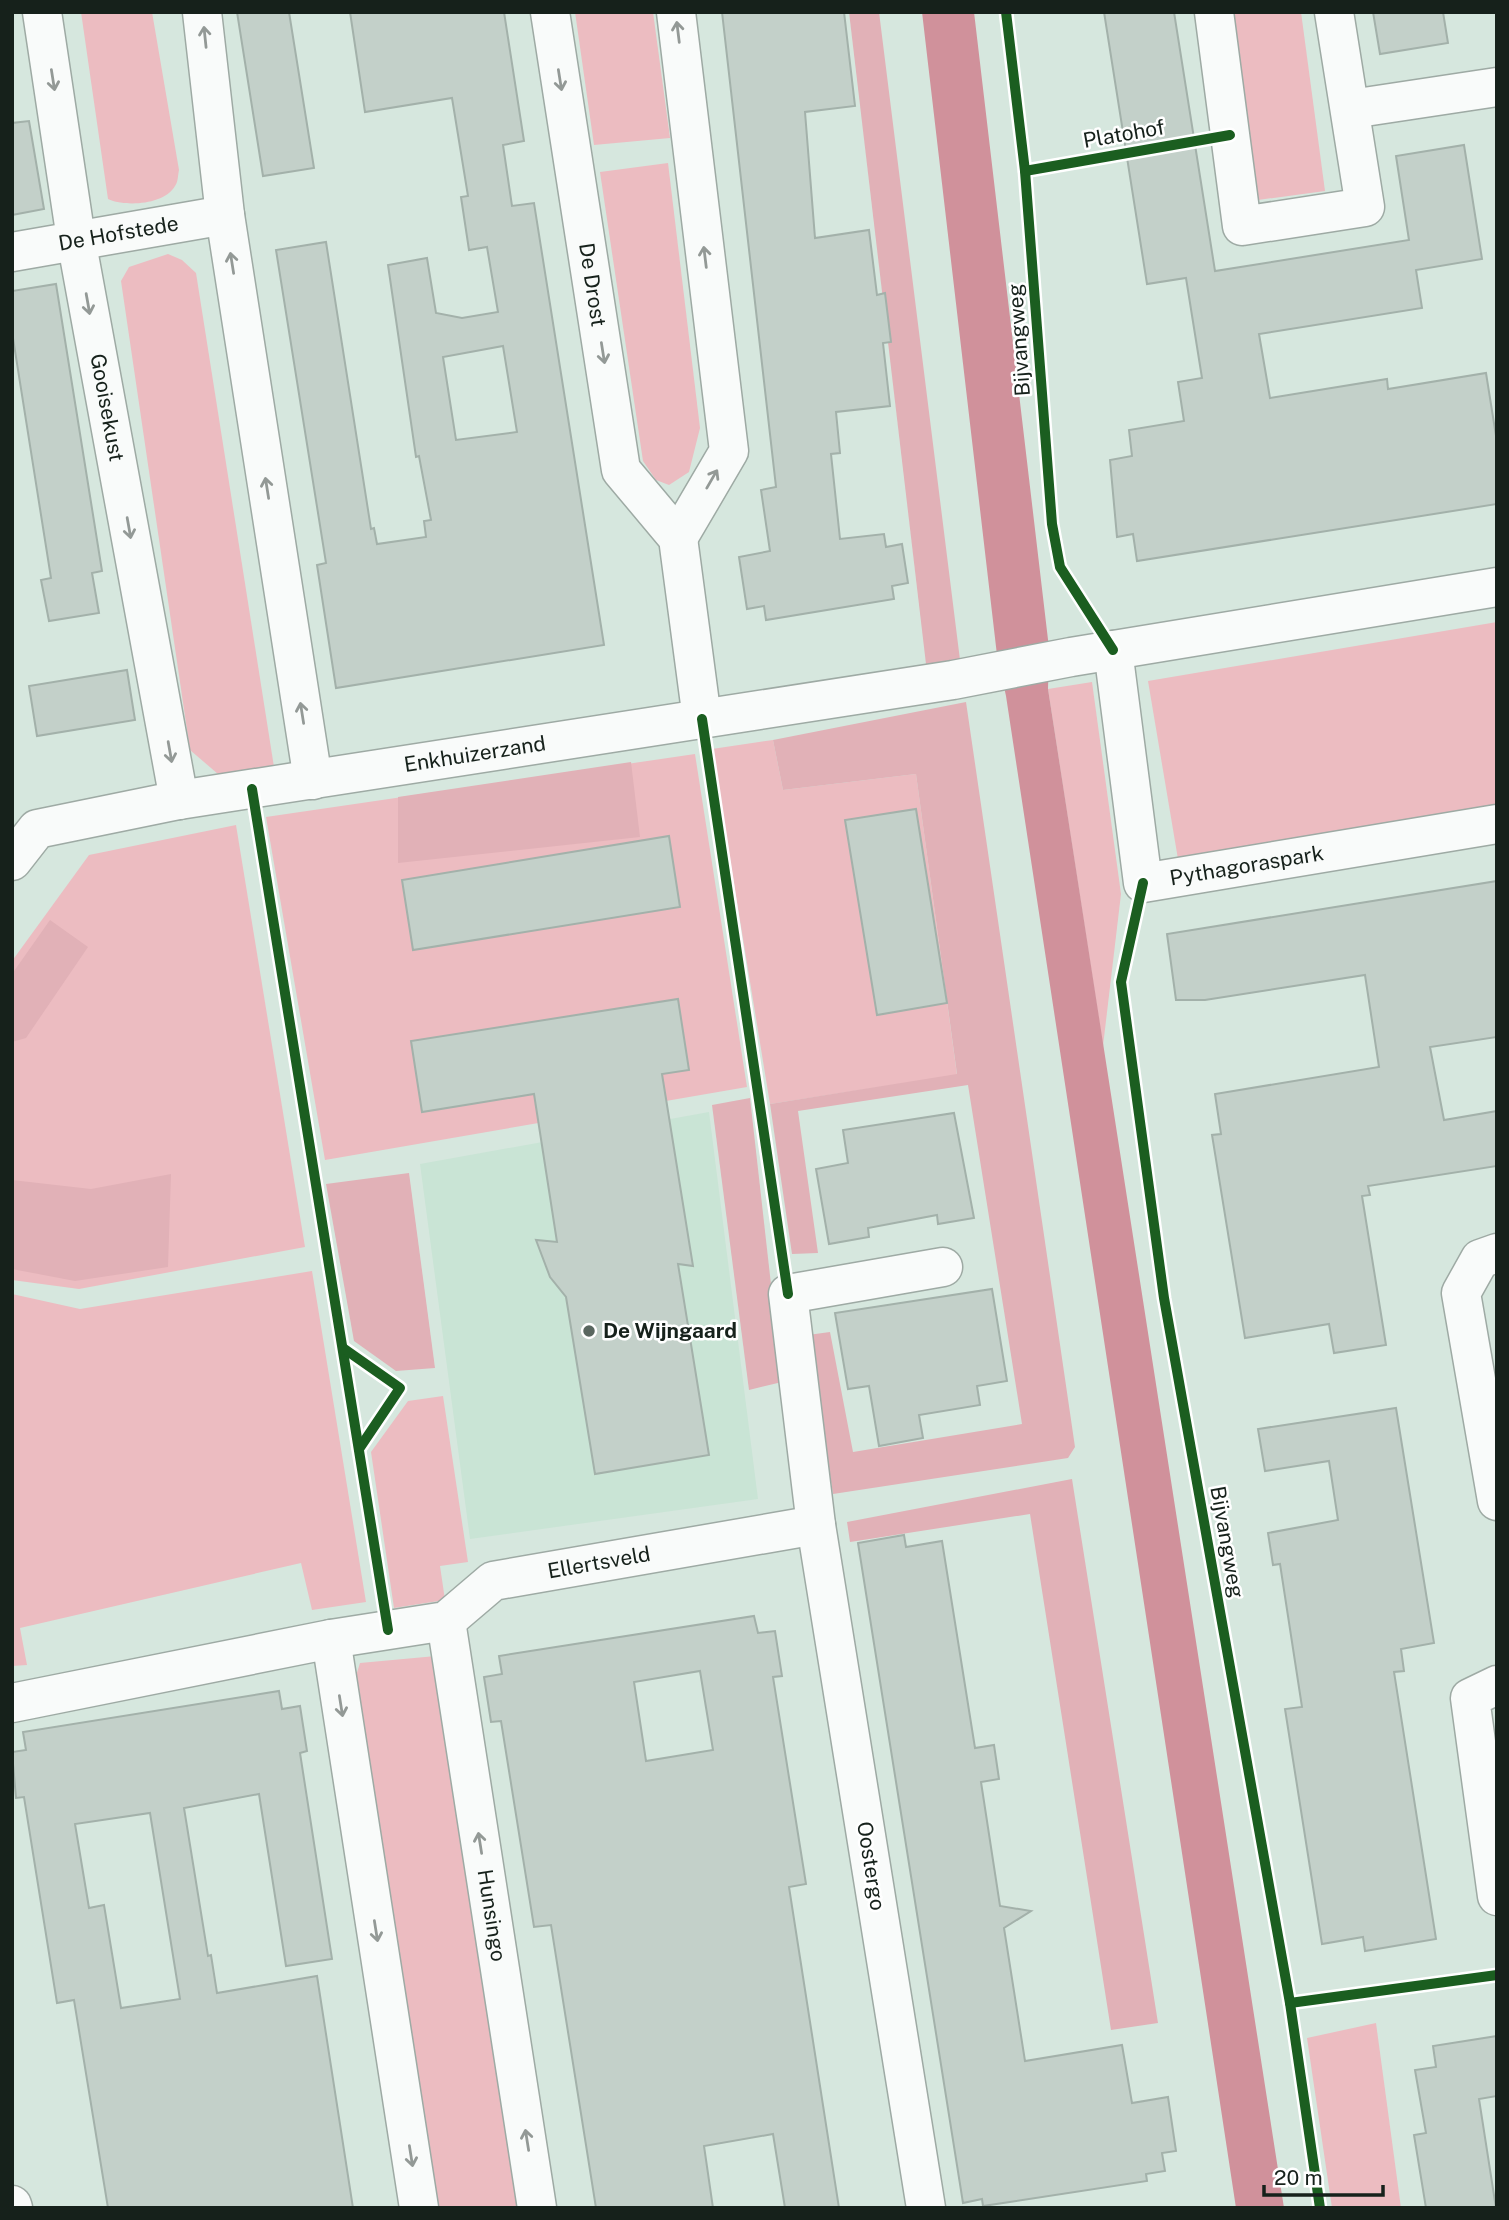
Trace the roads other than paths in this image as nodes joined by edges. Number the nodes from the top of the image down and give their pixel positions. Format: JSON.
{"nodes":[{"id":1,"x":42,"y":12,"type":"edge"},
{"id":2,"x":202,"y":12,"type":"edge"},
{"id":3,"x":550,"y":12,"type":"edge"},
{"id":4,"x":676,"y":12,"type":"edge"},
{"id":5,"x":1214,"y":12,"type":"edge"},
{"id":6,"x":1334,"y":12,"type":"edge"},
{"id":7,"x":1497,"y":87,"type":"edge"},
{"id":8,"x":1351,"y":109,"type":"junction"},
{"id":9,"x":225,"y":215,"type":"junction"},
{"id":10,"x":76,"y":239,"type":"junction"},
{"id":11,"x":12,"y":252,"type":"edge"},
{"id":12,"x":678,"y":538,"type":"junction"},
{"id":13,"x":1497,"y":587,"type":"edge"},
{"id":14,"x":1113,"y":650,"type":"junction"},
{"id":15,"x":702,"y":719,"type":"junction"},
{"id":16,"x":313,"y":780,"type":"junction"},
{"id":17,"x":179,"y":800,"type":"junction"},
{"id":18,"x":24,"y":820,"type":"edge"},
{"id":19,"x":1497,"y":824,"type":"edge"},
{"id":20,"x":12,"y":862,"type":"edge"},
{"id":21,"x":1497,"y":1253,"type":"edge"},
{"id":22,"x":943,"y":1267,"type":"dead end"},
{"id":23,"x":1497,"y":1501,"type":"edge"},
{"id":24,"x":816,"y":1525,"type":"junction"},
{"id":25,"x":446,"y":1621,"type":"junction"},
{"id":26,"x":331,"y":1639,"type":"junction"},
{"id":27,"x":1497,"y":1685,"type":"edge"},
{"id":28,"x":12,"y":1703,"type":"edge"},
{"id":29,"x":1497,"y":1896,"type":"edge"},
{"id":30,"x":419,"y":2208,"type":"edge"},
{"id":31,"x":537,"y":2208,"type":"edge"},
{"id":32,"x":926,"y":2208,"type":"edge"}],
"edges":[{"from":1,"to":10,"type":"street","name":"Gooisekust","one_way":true},
{"from":9,"to":2,"type":"street","one_way":true},
{"from":3,"to":12,"type":"street","name":"De Drost","one_way":true},
{"from":12,"to":4,"type":"street","one_way":true},
{"from":5,"to":8,"type":"street"},
{"from":6,"to":8,"type":"street"},
{"from":7,"to":8,"type":"street"},
{"from":9,"to":10,"type":"street","name":"De Hofstede"},
{"from":16,"to":9,"type":"street","one_way":true},
{"from":10,"to":11,"type":"street","name":"De Hofstede"},
{"from":10,"to":17,"type":"street","name":"Gooisekust","one_way":true},
{"from":12,"to":15,"type":"street"},
{"from":13,"to":14,"type":"street"},
{"from":14,"to":15,"type":"street","name":"Enkhuizerzand"},
{"from":14,"to":19,"type":"street","name":"Pythagoraspark"},
{"from":15,"to":16,"type":"street","name":"Enkhuizerzand"},
{"from":16,"to":17,"type":"street","name":"Enkhuizerzand"},
{"from":17,"to":18,"type":"street","name":"Enkhuizerzand"},
{"from":18,"to":20,"type":"street","name":"Enkhuizerzand"},
{"from":21,"to":23,"type":"street"},
{"from":22,"to":24,"type":"street"},
{"from":24,"to":25,"type":"street","name":"Ellertsveld"},
{"from":24,"to":32,"type":"street","name":"Oostergo"},
{"from":25,"to":26,"type":"street"},
{"from":31,"to":25,"type":"street","name":"Hunsingo","one_way":true},
{"from":26,"to":28,"type":"street"},
{"from":26,"to":30,"type":"street","one_way":true},
{"from":27,"to":29,"type":"street"}]}
